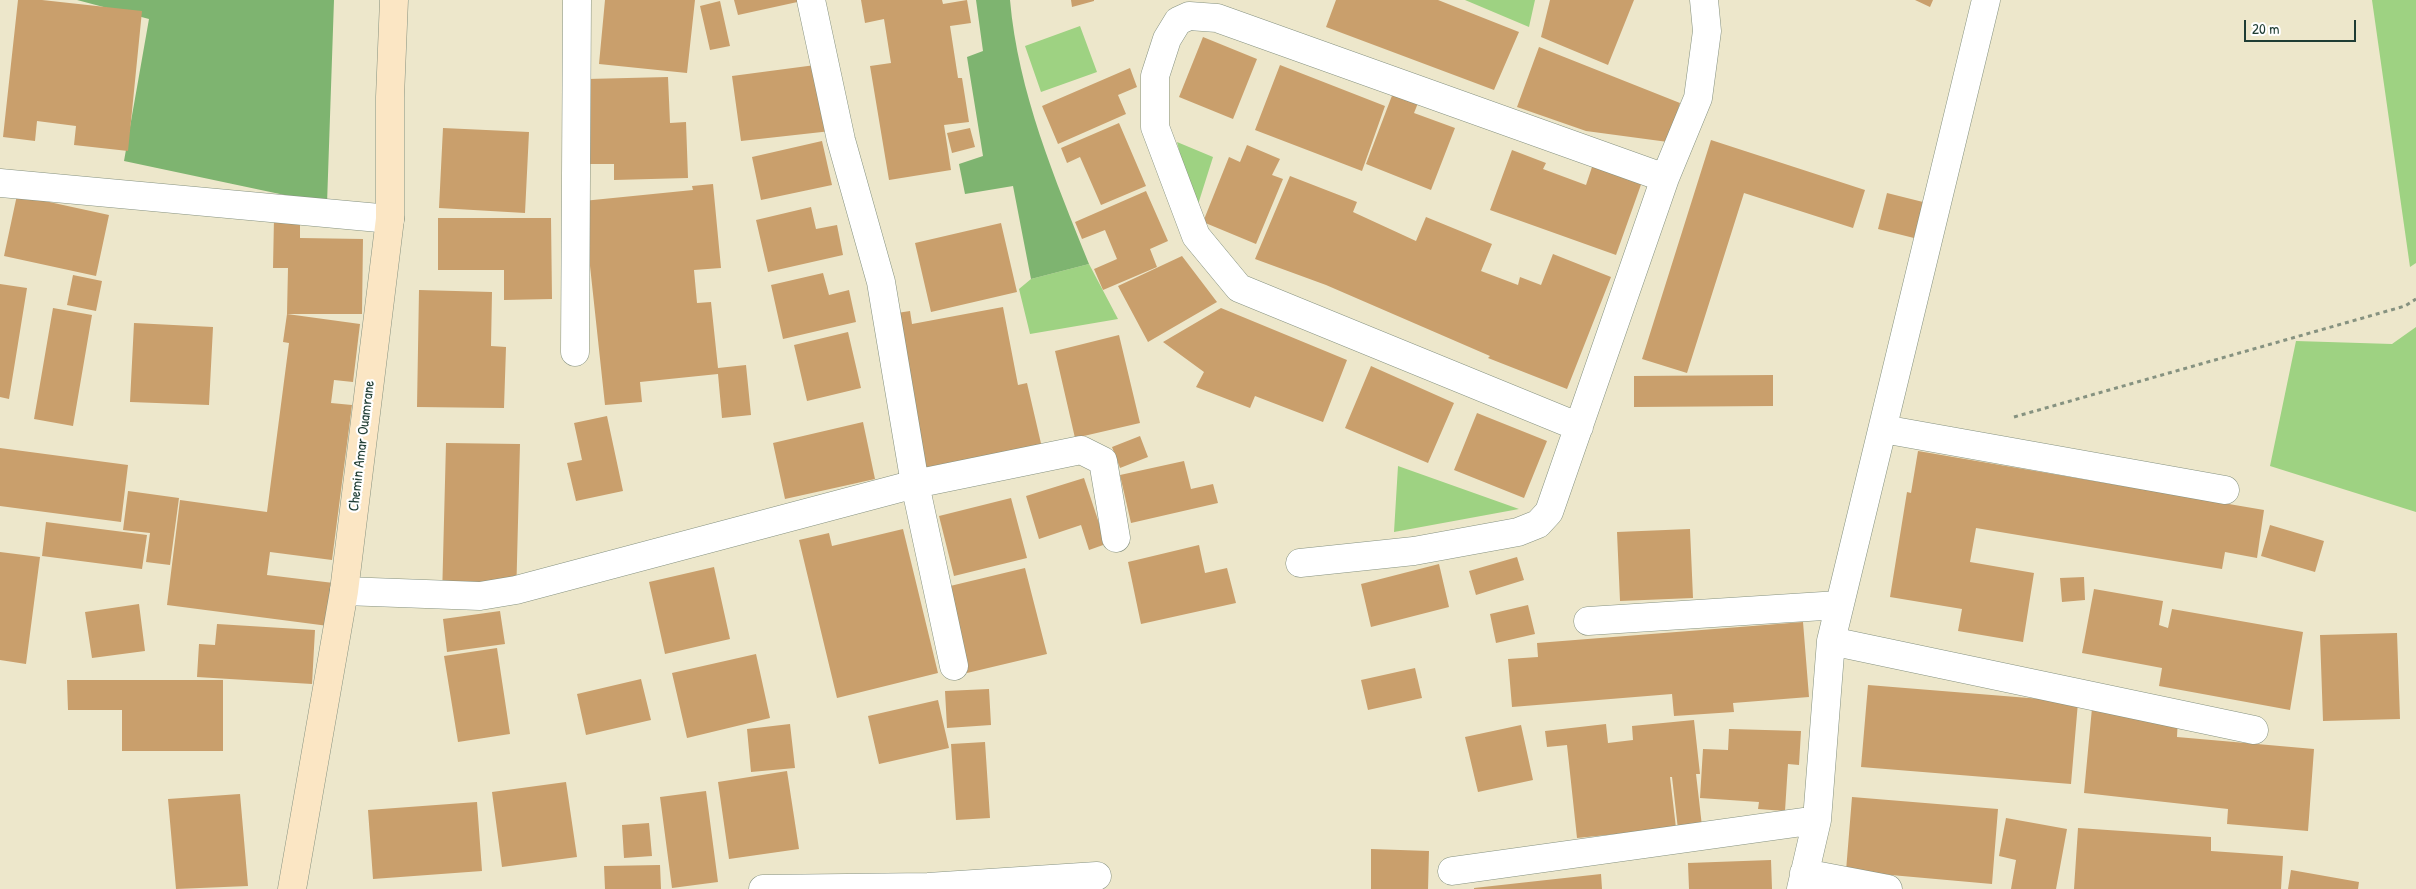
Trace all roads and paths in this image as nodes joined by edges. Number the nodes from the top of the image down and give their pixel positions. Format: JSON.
{"nodes":[{"id":1,"x":394,"y":0,"type":"edge"},
{"id":2,"x":577,"y":0,"type":"edge"},
{"id":3,"x":811,"y":0,"type":"edge"},
{"id":4,"x":1704,"y":0,"type":"edge"},
{"id":5,"x":1986,"y":0,"type":"edge"},
{"id":6,"x":1665,"y":178,"type":"junction"},
{"id":7,"x":0,"y":183,"type":"edge"},
{"id":8,"x":390,"y":219,"type":"junction"},
{"id":9,"x":2416,"y":298,"type":"edge"},
{"id":10,"x":575,"y":352,"type":"dead end"},
{"id":11,"x":2004,"y":420,"type":"dead end"},
{"id":12,"x":1579,"y":427,"type":"junction"},
{"id":13,"x":1883,"y":429,"type":"junction"},
{"id":14,"x":915,"y":484,"type":"junction"},
{"id":15,"x":2225,"y":490,"type":"dead end"},
{"id":16,"x":1116,"y":538,"type":"dead end"},
{"id":17,"x":1300,"y":563,"type":"dead end"},
{"id":18,"x":344,"y":591,"type":"junction"},
{"id":19,"x":1839,"y":605,"type":"junction"},
{"id":20,"x":1588,"y":621,"type":"dead end"},
{"id":21,"x":1831,"y":641,"type":"junction"},
{"id":22,"x":954,"y":666,"type":"dead end"},
{"id":23,"x":2254,"y":730,"type":"dead end"},
{"id":24,"x":1817,"y":820,"type":"junction"},
{"id":25,"x":1452,"y":871,"type":"dead end"},
{"id":26,"x":1097,"y":876,"type":"dead end"},
{"id":27,"x":1803,"y":881,"type":"edge"},
{"id":28,"x":292,"y":889,"type":"edge"},
{"id":29,"x":763,"y":889,"type":"edge"},
{"id":30,"x":1888,"y":889,"type":"edge"}],
"edges":[{"from":1,"to":8,"type":"main road","name":"Chemin Amar Ouamrane"},
{"from":2,"to":10,"type":"street"},
{"from":3,"to":14,"type":"street"},
{"from":4,"to":6,"type":"street"},
{"from":5,"to":13,"type":"street"},
{"from":6,"to":12,"type":"street"},
{"from":6,"to":12,"type":"street"},
{"from":7,"to":8,"type":"street"},
{"from":8,"to":18,"type":"main road","name":"Chemin Amar Ouamrane"},
{"from":9,"to":11,"type":"path"},
{"from":12,"to":17,"type":"street"},
{"from":13,"to":15,"type":"street"},
{"from":13,"to":19,"type":"street"},
{"from":14,"to":16,"type":"street"},
{"from":14,"to":18,"type":"street"},
{"from":14,"to":22,"type":"street"},
{"from":18,"to":28,"type":"main road","name":"Chemin Amar Ouamrane"},
{"from":19,"to":20,"type":"street"},
{"from":19,"to":21,"type":"street"},
{"from":21,"to":23,"type":"street"},
{"from":21,"to":24,"type":"street"},
{"from":24,"to":25,"type":"street"},
{"from":24,"to":27,"type":"street"},
{"from":26,"to":29,"type":"street"},
{"from":27,"to":30,"type":"street"}]}
